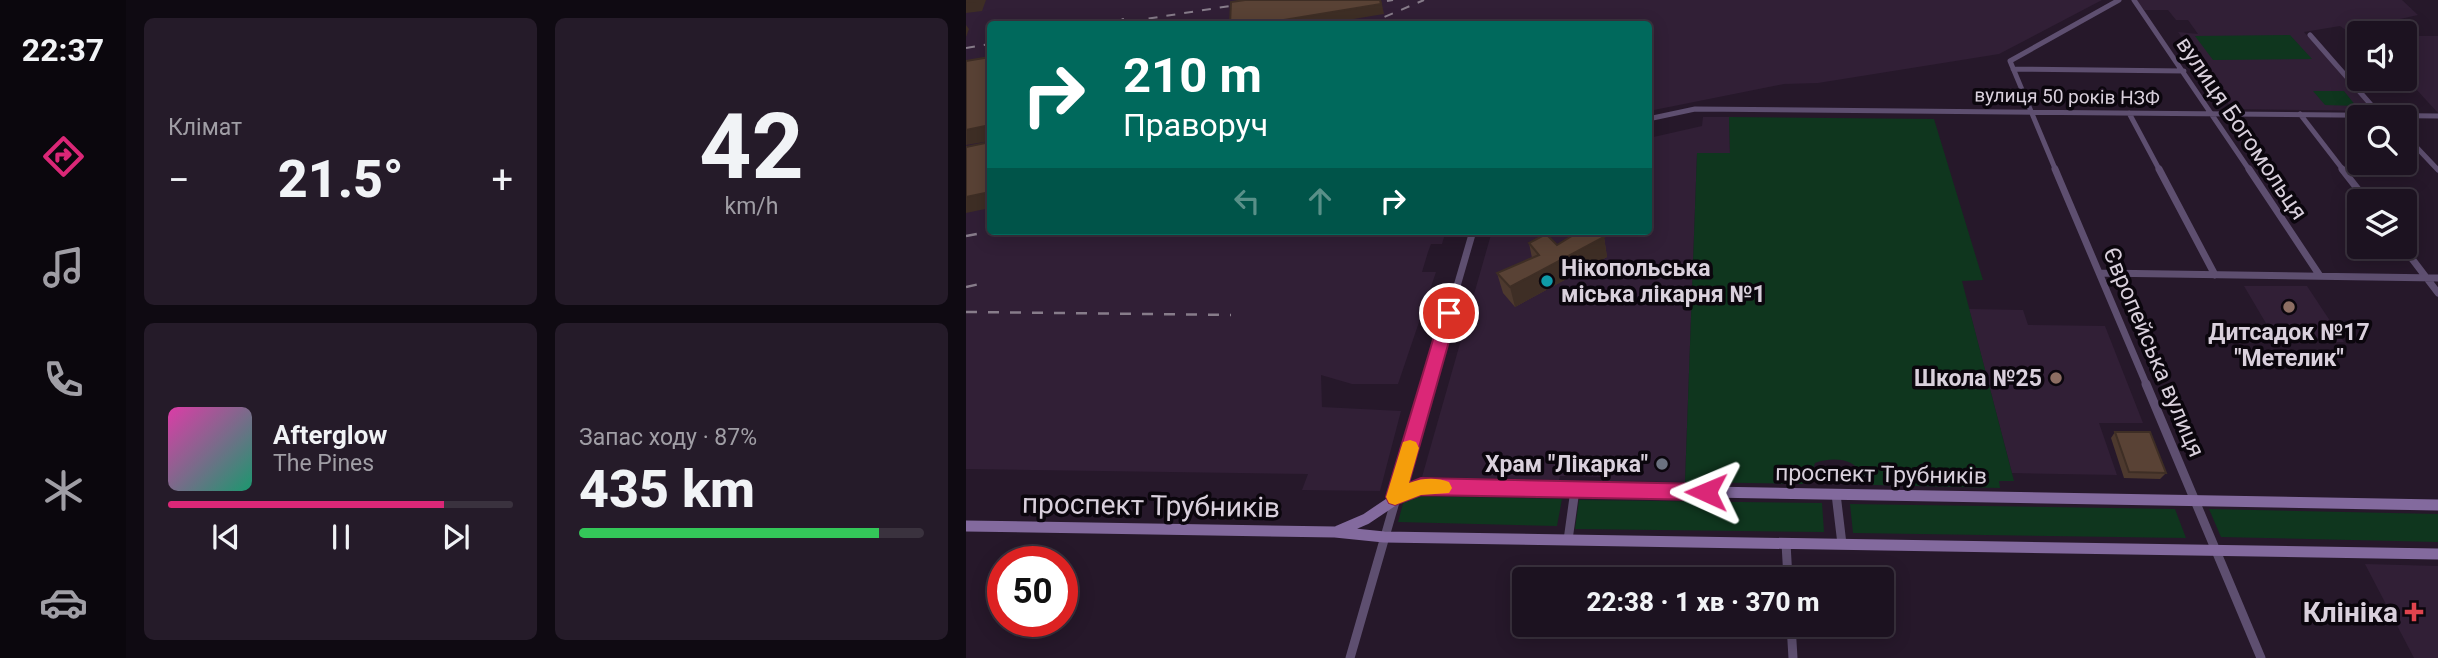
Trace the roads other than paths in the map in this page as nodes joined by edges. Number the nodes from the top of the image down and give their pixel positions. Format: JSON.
{"nodes":[{"id":1,"x":2119,"y":0,"type":"edge"},
{"id":2,"x":2134,"y":0,"type":"edge"},
{"id":3,"x":2310,"y":35,"type":"dead end"},
{"id":4,"x":2012,"y":65,"type":"junction"},
{"id":5,"x":2184,"y":71,"type":"junction"},
{"id":6,"x":2376,"y":105,"type":"edge"},
{"id":7,"x":2032,"y":112,"type":"junction"},
{"id":8,"x":2129,"y":113,"type":"junction"},
{"id":9,"x":2213,"y":114,"type":"junction"},
{"id":10,"x":2300,"y":114,"type":"junction"},
{"id":11,"x":2347,"y":115,"type":"edge"},
{"id":12,"x":2417,"y":116,"type":"edge"},
{"id":13,"x":2438,"y":116,"type":"edge"},
{"id":14,"x":1652,"y":118,"type":"edge"},
{"id":15,"x":2417,"y":148,"type":"edge"},
{"id":16,"x":2438,"y":170,"type":"edge"},
{"id":17,"x":2358,"y":189,"type":"edge"},
{"id":18,"x":1472,"y":235,"type":"edge"},
{"id":19,"x":2412,"y":259,"type":"edge"},
{"id":20,"x":2100,"y":273,"type":"junction"},
{"id":21,"x":2215,"y":275,"type":"junction"},
{"id":22,"x":2320,"y":276,"type":"junction"},
{"id":23,"x":2427,"y":278,"type":"junction"},
{"id":24,"x":2438,"y":278,"type":"edge"},
{"id":25,"x":2438,"y":292,"type":"edge"},
{"id":26,"x":1575,"y":490,"type":"junction"},
{"id":27,"x":1836,"y":494,"type":"junction"},
{"id":28,"x":1395,"y":497,"type":"junction"},
{"id":29,"x":2194,"y":499,"type":"junction"},
{"id":30,"x":2438,"y":505,"type":"edge"},
{"id":31,"x":966,"y":526,"type":"edge"},
{"id":32,"x":1335,"y":533,"type":"junction"},
{"id":33,"x":1384,"y":537,"type":"junction"},
{"id":34,"x":1568,"y":540,"type":"junction"},
{"id":35,"x":1786,"y":543,"type":"junction"},
{"id":36,"x":1842,"y":544,"type":"junction"},
{"id":37,"x":2216,"y":550,"type":"junction"},
{"id":38,"x":2438,"y":554,"type":"edge"},
{"id":39,"x":1787,"y":567,"type":"edge"},
{"id":40,"x":1792,"y":637,"type":"edge"},
{"id":41,"x":1350,"y":658,"type":"edge"},
{"id":42,"x":1793,"y":658,"type":"edge"},
{"id":43,"x":2261,"y":658,"type":"edge"}],
"edges":[{"from":1,"to":4,"type":"street"},
{"from":2,"to":5,"type":"street","name":"вулиця Богомольця"},
{"from":3,"to":6,"type":"street"},
{"from":4,"to":5,"type":"street"},
{"from":4,"to":7,"type":"street","name":"Європейська вулиця"},
{"from":5,"to":9,"type":"street","name":"вулиця Богомольця"},
{"from":7,"to":8,"type":"street","name":"вулиця 50 років НЗФ"},
{"from":7,"to":14,"type":"street","name":"вулиця 50 років НЗФ"},
{"from":7,"to":20,"type":"street","name":"Європейська вулиця"},
{"from":8,"to":9,"type":"street","name":"вулиця 50 років НЗФ"},
{"from":8,"to":21,"type":"street"},
{"from":9,"to":10,"type":"street","name":"вулиця 50 років НЗФ"},
{"from":9,"to":22,"type":"street","name":"вулиця Богомольця"},
{"from":10,"to":11,"type":"street","name":"вулиця 50 років НЗФ"},
{"from":10,"to":17,"type":"street"},
{"from":12,"to":13,"type":"street","name":"вулиця 50 років НЗФ"},
{"from":15,"to":16,"type":"street"},
{"from":18,"to":28,"type":"street"},
{"from":19,"to":23,"type":"street"},
{"from":20,"to":21,"type":"street"},
{"from":20,"to":29,"type":"street","name":"Європейська вулиця"},
{"from":21,"to":22,"type":"street"},
{"from":22,"to":23,"type":"street"},
{"from":23,"to":24,"type":"street"},
{"from":23,"to":25,"type":"street"},
{"from":26,"to":27,"type":"main road","name":"проспект Трубників"},
{"from":26,"to":28,"type":"main road","name":"проспект Трубників"},
{"from":26,"to":34,"type":"street"},
{"from":27,"to":29,"type":"main road","name":"проспект Трубників"},
{"from":27,"to":36,"type":"street"},
{"from":28,"to":32,"type":"main road","name":"проспект Трубників"},
{"from":28,"to":33,"type":"street"},
{"from":29,"to":30,"type":"main road","name":"проспект Трубників"},
{"from":29,"to":37,"type":"street","name":"Європейська вулиця"},
{"from":31,"to":32,"type":"main road","name":"проспект Трубників"},
{"from":32,"to":33,"type":"main road","name":"проспект Трубників"},
{"from":33,"to":34,"type":"main road","name":"проспект Трубників"},
{"from":33,"to":41,"type":"street"},
{"from":34,"to":35,"type":"main road","name":"проспект Трубників"},
{"from":35,"to":36,"type":"main road","name":"проспект Трубників"},
{"from":35,"to":39,"type":"street"},
{"from":36,"to":37,"type":"main road","name":"проспект Трубників"},
{"from":37,"to":38,"type":"main road","name":"проспект Трубників"},
{"from":37,"to":43,"type":"street","name":"Європейська вулиця"},
{"from":40,"to":42,"type":"street"}]}
